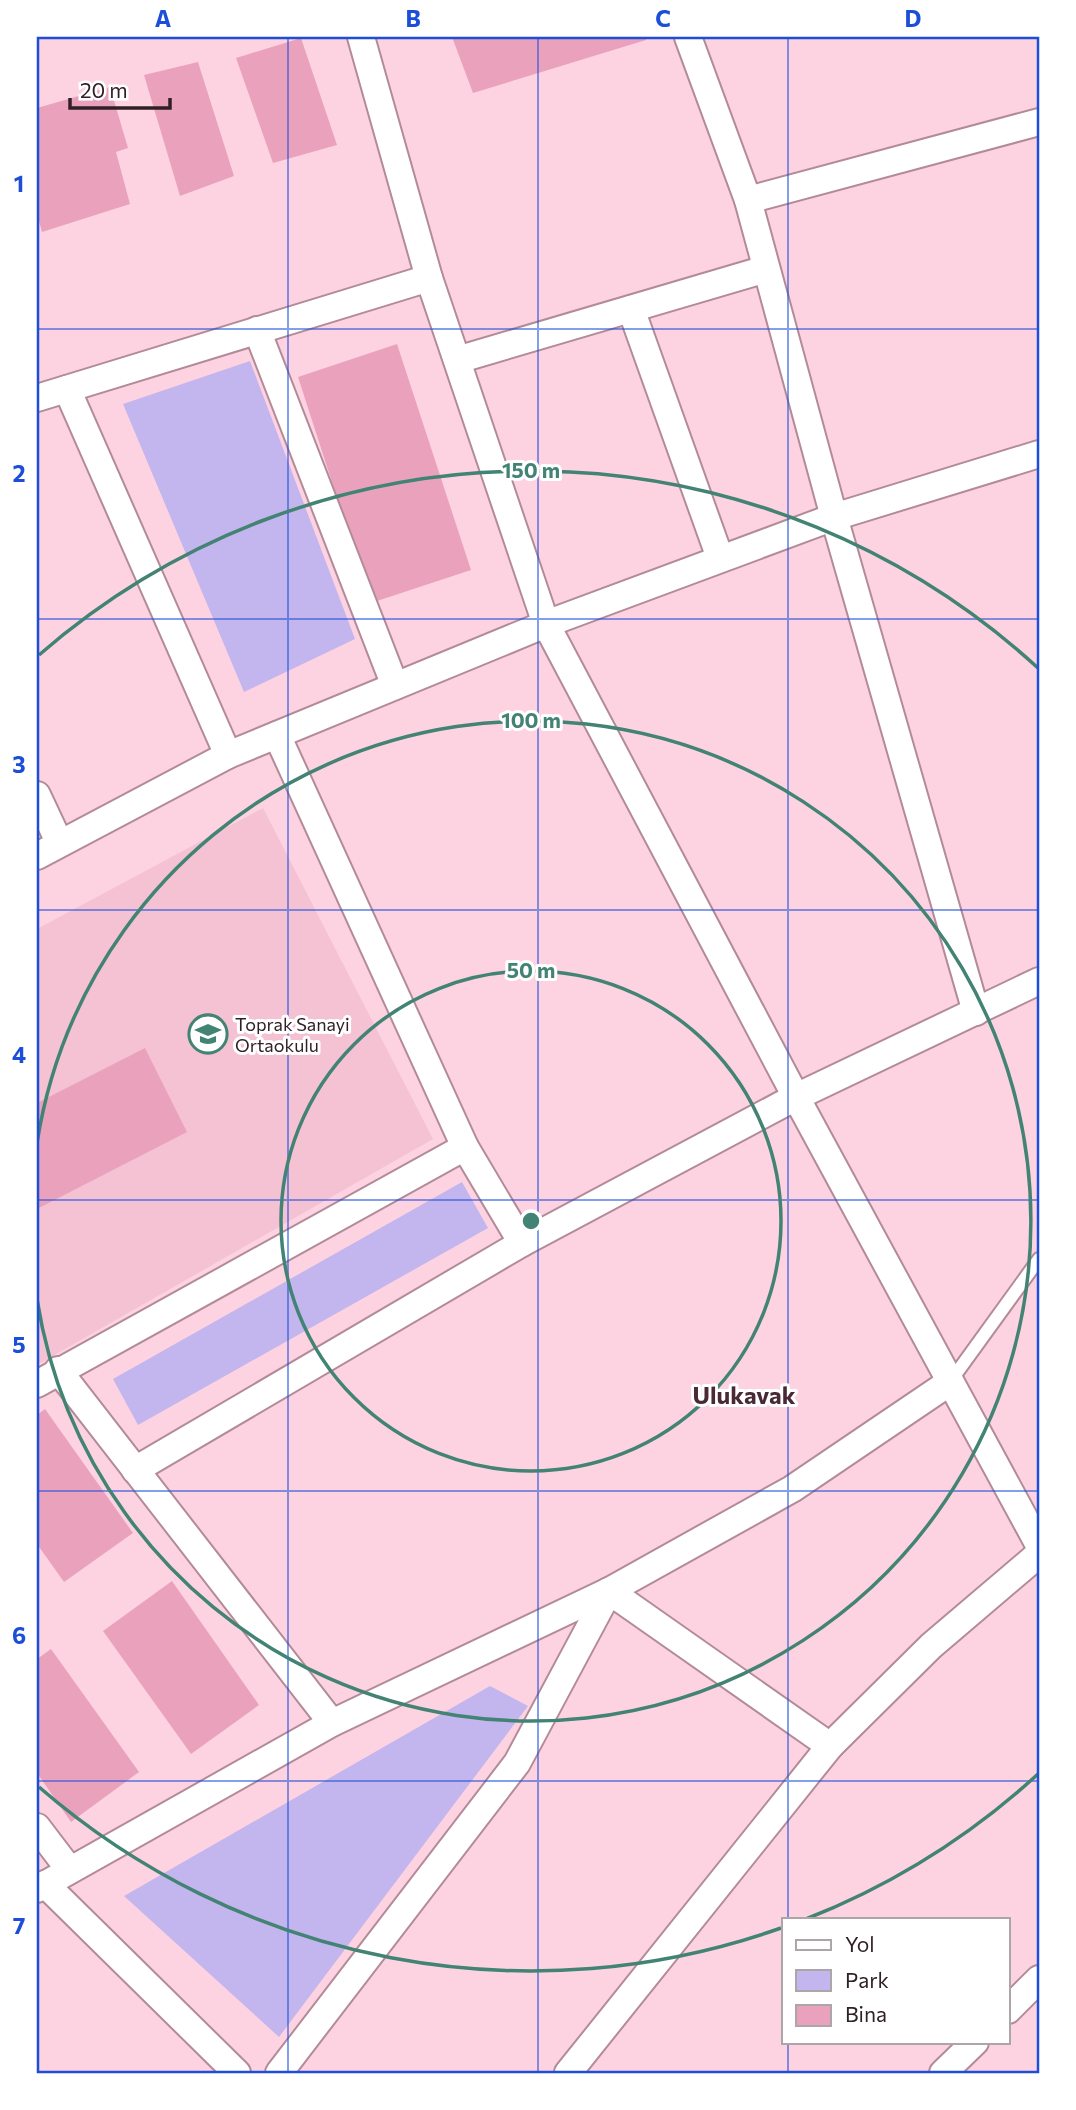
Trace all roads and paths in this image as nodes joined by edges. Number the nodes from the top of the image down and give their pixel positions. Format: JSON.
{"nodes":[{"id":1,"x":361,"y":37,"type":"edge"},
{"id":2,"x":688,"y":37,"type":"edge"},
{"id":3,"x":1039,"y":122,"type":"edge"},
{"id":4,"x":748,"y":200,"type":"junction"},
{"id":5,"x":766,"y":269,"type":"junction"},
{"id":6,"x":429,"y":278,"type":"junction"},
{"id":7,"x":631,"y":309,"type":"junction"},
{"id":8,"x":257,"y":330,"type":"junction"},
{"id":9,"x":457,"y":360,"type":"junction"},
{"id":10,"x":67,"y":389,"type":"junction"},
{"id":11,"x":37,"y":398,"type":"edge"},
{"id":12,"x":1039,"y":454,"type":"edge"},
{"id":13,"x":834,"y":517,"type":"junction"},
{"id":14,"x":720,"y":558,"type":"junction"},
{"id":15,"x":546,"y":624,"type":"junction"},
{"id":16,"x":395,"y":686,"type":"junction"},
{"id":17,"x":276,"y":735,"type":"junction"},
{"id":18,"x":228,"y":755,"type":"junction"},
{"id":19,"x":37,"y":795,"type":"edge"},
{"id":20,"x":48,"y":849,"type":"edge"},
{"id":21,"x":1034,"y":990,"type":"edge"},
{"id":22,"x":976,"y":1012,"type":"junction"},
{"id":23,"x":796,"y":1097,"type":"junction"},
{"id":24,"x":465,"y":1147,"type":"junction"},
{"id":25,"x":522,"y":1243,"type":"junction"},
{"id":26,"x":1039,"y":1259,"type":"edge"},
{"id":27,"x":47,"y":1377,"type":"edge"},
{"id":28,"x":950,"y":1382,"type":"junction"},
{"id":29,"x":135,"y":1470,"type":"junction"},
{"id":30,"x":1039,"y":1545,"type":"edge"},
{"id":31,"x":1039,"y":1554,"type":"edge"},
{"id":32,"x":609,"y":1591,"type":"junction"},
{"id":33,"x":332,"y":1723,"type":"junction"},
{"id":34,"x":830,"y":1746,"type":"junction"},
{"id":35,"x":37,"y":1827,"type":"edge"},
{"id":36,"x":69,"y":1870,"type":"junction"},
{"id":37,"x":41,"y":1887,"type":"edge"},
{"id":38,"x":1039,"y":1979,"type":"edge"},
{"id":39,"x":1010,"y":2008,"type":"edge"},
{"id":40,"x":973,"y":2044,"type":"edge"},
{"id":41,"x":237,"y":2073,"type":"edge"},
{"id":42,"x":279,"y":2073,"type":"edge"},
{"id":43,"x":568,"y":2073,"type":"edge"},
{"id":44,"x":943,"y":2073,"type":"edge"}],
"edges":[{"from":1,"to":6,"type":"street"},
{"from":2,"to":4,"type":"street"},
{"from":3,"to":4,"type":"street"},
{"from":4,"to":5,"type":"street"},
{"from":5,"to":7,"type":"street"},
{"from":5,"to":13,"type":"street"},
{"from":6,"to":8,"type":"street"},
{"from":6,"to":9,"type":"street"},
{"from":7,"to":9,"type":"street"},
{"from":7,"to":14,"type":"street"},
{"from":8,"to":10,"type":"street"},
{"from":8,"to":16,"type":"street"},
{"from":9,"to":15,"type":"street"},
{"from":10,"to":11,"type":"street"},
{"from":10,"to":18,"type":"street"},
{"from":12,"to":13,"type":"street"},
{"from":13,"to":14,"type":"street"},
{"from":13,"to":22,"type":"street"},
{"from":14,"to":15,"type":"street"},
{"from":15,"to":16,"type":"street"},
{"from":15,"to":23,"type":"street"},
{"from":16,"to":17,"type":"street"},
{"from":17,"to":18,"type":"street"},
{"from":17,"to":24,"type":"street"},
{"from":18,"to":20,"type":"street"},
{"from":19,"to":20,"type":"street"},
{"from":21,"to":22,"type":"street"},
{"from":22,"to":23,"type":"street"},
{"from":23,"to":25,"type":"street"},
{"from":23,"to":28,"type":"street"},
{"from":24,"to":25,"type":"street"},
{"from":24,"to":27,"type":"street"},
{"from":25,"to":29,"type":"street"},
{"from":26,"to":28,"type":"lane"},
{"from":27,"to":29,"type":"street"},
{"from":28,"to":30,"type":"street"},
{"from":28,"to":32,"type":"street"},
{"from":29,"to":33,"type":"street"},
{"from":31,"to":34,"type":"street"},
{"from":32,"to":33,"type":"street"},
{"from":32,"to":34,"type":"street"},
{"from":32,"to":42,"type":"street"},
{"from":33,"to":36,"type":"street"},
{"from":34,"to":43,"type":"street"},
{"from":35,"to":36,"type":"street"},
{"from":36,"to":37,"type":"street"},
{"from":37,"to":41,"type":"street"},
{"from":38,"to":39,"type":"street"},
{"from":40,"to":44,"type":"street"}]}
